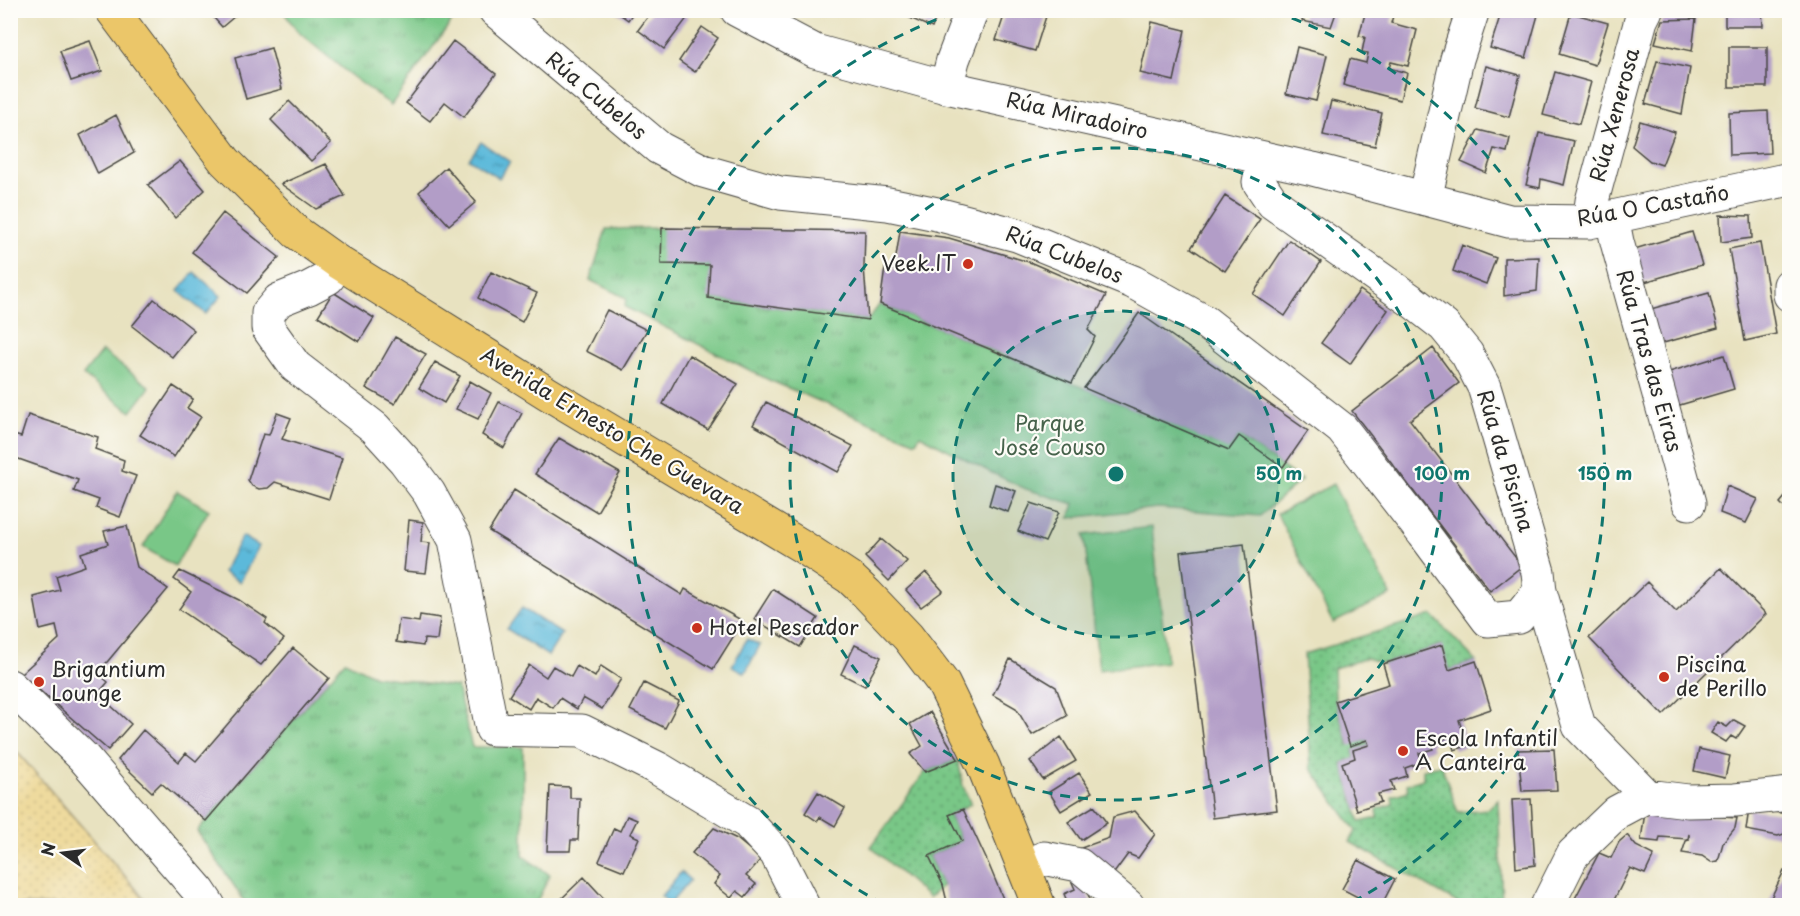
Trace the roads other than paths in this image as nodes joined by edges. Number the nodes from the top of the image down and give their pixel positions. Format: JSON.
{"nodes":[{"id":1,"x":112,"y":10,"type":"edge"},
{"id":2,"x":495,"y":10,"type":"edge"},
{"id":3,"x":737,"y":10,"type":"edge"},
{"id":4,"x":972,"y":10,"type":"edge"},
{"id":5,"x":1473,"y":10,"type":"edge"},
{"id":6,"x":1646,"y":10,"type":"edge"},
{"id":7,"x":946,"y":87,"type":"junction"},
{"id":8,"x":1264,"y":159,"type":"junction"},
{"id":9,"x":1790,"y":179,"type":"edge"},
{"id":10,"x":1425,"y":199,"type":"junction"},
{"id":11,"x":1601,"y":220,"type":"junction"},
{"id":12,"x":338,"y":262,"type":"junction"},
{"id":13,"x":1790,"y":285,"type":"edge"},
{"id":14,"x":1790,"y":295,"type":"edge"},
{"id":15,"x":1689,"y":503,"type":"dead end"},
{"id":16,"x":1540,"y":591,"type":"junction"},
{"id":17,"x":10,"y":686,"type":"edge"},
{"id":18,"x":1790,"y":794,"type":"edge"},
{"id":19,"x":1647,"y":796,"type":"junction"},
{"id":20,"x":1023,"y":866,"type":"junction"},
{"id":21,"x":209,"y":906,"type":"edge"},
{"id":22,"x":803,"y":906,"type":"edge"},
{"id":23,"x":1040,"y":906,"type":"edge"},
{"id":24,"x":1128,"y":906,"type":"edge"},
{"id":25,"x":1547,"y":906,"type":"edge"}],
"edges":[{"from":1,"to":12,"type":"main road","name":"Avenida Ernesto Che Guevara"},
{"from":2,"to":16,"type":"street","name":"Rúa Cubelos"},
{"from":3,"to":7,"type":"street","name":"Rúa Miradoiro"},
{"from":4,"to":7,"type":"street"},
{"from":5,"to":10,"type":"street"},
{"from":6,"to":11,"type":"street","name":"Rúa Xenerosa"},
{"from":7,"to":8,"type":"street","name":"Rúa Miradoiro"},
{"from":8,"to":10,"type":"street","name":"Rúa Miradoiro"},
{"from":8,"to":16,"type":"street","name":"Rúa da Piscina"},
{"from":9,"to":11,"type":"street","name":"Rúa O Castaño"},
{"from":10,"to":11,"type":"street","name":"Rúa O Castaño"},
{"from":11,"to":15,"type":"street","name":"Rúa Tras das Eiras"},
{"from":12,"to":20,"type":"main road","name":"Avenida Ernesto Che Guevara"},
{"from":12,"to":22,"type":"street"},
{"from":13,"to":14,"type":"street"},
{"from":16,"to":19,"type":"street","name":"Rúa da Piscina"},
{"from":17,"to":21,"type":"street"},
{"from":18,"to":19,"type":"street"},
{"from":19,"to":25,"type":"street"},
{"from":20,"to":23,"type":"main road","name":"Avenida Ernesto Che Guevara"},
{"from":20,"to":24,"type":"street"}]}
